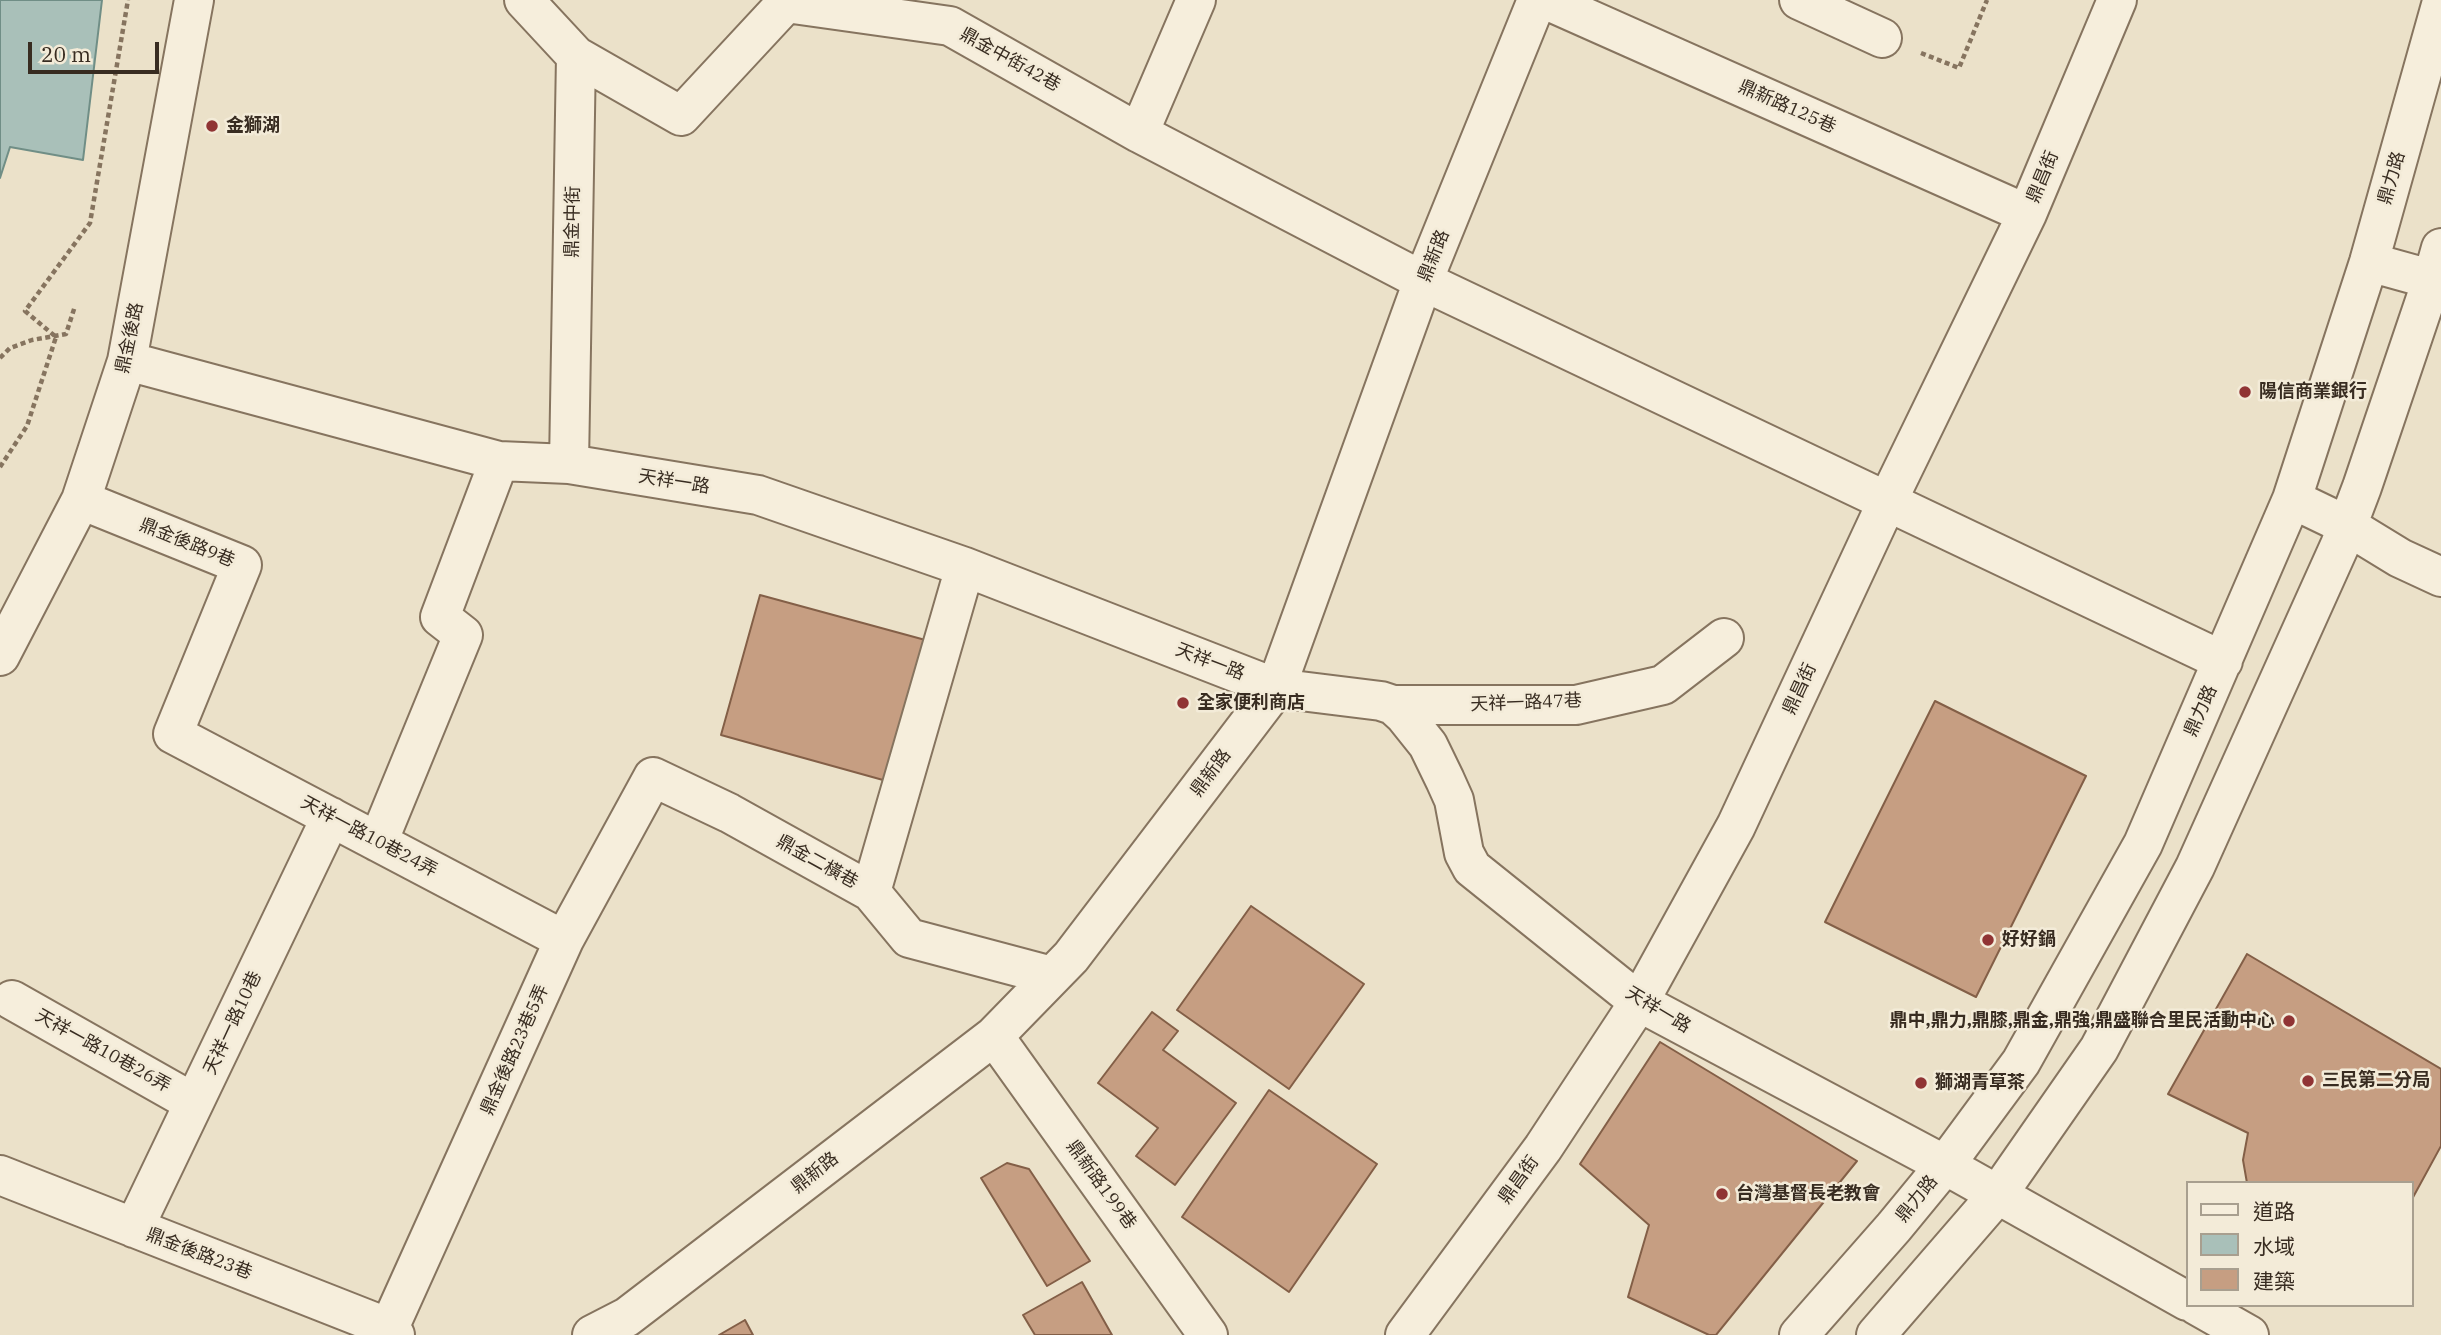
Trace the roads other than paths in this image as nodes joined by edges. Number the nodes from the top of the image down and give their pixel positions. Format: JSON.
{"nodes":[{"id":1,"x":194,"y":0,"type":"edge"},
{"id":2,"x":524,"y":0,"type":"edge"},
{"id":3,"x":1196,"y":0,"type":"edge"},
{"id":4,"x":1537,"y":0,"type":"edge"},
{"id":5,"x":1546,"y":0,"type":"edge"},
{"id":6,"x":1798,"y":0,"type":"edge"},
{"id":7,"x":2117,"y":0,"type":"edge"},
{"id":8,"x":2441,"y":5,"type":"edge"},
{"id":9,"x":1882,"y":38,"type":"road end"},
{"id":10,"x":576,"y":56,"type":"junction"},
{"id":11,"x":1139,"y":133,"type":"junction"},
{"id":12,"x":2027,"y":214,"type":"junction"},
{"id":13,"x":2369,"y":262,"type":"junction"},
{"id":14,"x":2438,"y":270,"type":"edge"},
{"id":15,"x":1423,"y":281,"type":"junction"},
{"id":16,"x":127,"y":360,"type":"junction"},
{"id":17,"x":499,"y":461,"type":"junction"},
{"id":18,"x":569,"y":464,"type":"junction"},
{"id":19,"x":2292,"y":499,"type":"junction"},
{"id":20,"x":81,"y":500,"type":"junction"},
{"id":21,"x":1887,"y":502,"type":"junction"},
{"id":22,"x":2346,"y":525,"type":"junction"},
{"id":23,"x":965,"y":567,"type":"junction"},
{"id":24,"x":2441,"y":578,"type":"edge"},
{"id":25,"x":1724,"y":638,"type":"dead end"},
{"id":26,"x":0,"y":656,"type":"edge"},
{"id":27,"x":2223,"y":662,"type":"junction"},
{"id":28,"x":1276,"y":688,"type":"junction"},
{"id":29,"x":1393,"y":705,"type":"junction"},
{"id":30,"x":173,"y":734,"type":"joint"},
{"id":31,"x":653,"y":777,"type":"joint"},
{"id":32,"x":331,"y":817,"type":"junction"},
{"id":33,"x":378,"y":842,"type":"junction"},
{"id":34,"x":871,"y":892,"type":"junction"},
{"id":35,"x":564,"y":940,"type":"junction"},
{"id":36,"x":1052,"y":976,"type":"junction"},
{"id":37,"x":12,"y":1000,"type":"dead end"},
{"id":38,"x":1639,"y":1002,"type":"junction"},
{"id":39,"x":993,"y":1036,"type":"junction"},
{"id":40,"x":194,"y":1103,"type":"junction"},
{"id":41,"x":1945,"y":1165,"type":"junction"},
{"id":42,"x":0,"y":1175,"type":"edge"},
{"id":43,"x":1998,"y":1195,"type":"junction"},
{"id":44,"x":134,"y":1228,"type":"junction"},
{"id":45,"x":2186,"y":1300,"type":"edge"},
{"id":46,"x":2200,"y":1307,"type":"edge"},
{"id":47,"x":632,"y":1326,"type":"edge"},
{"id":48,"x":392,"y":1332,"type":"edge"},
{"id":49,"x":592,"y":1335,"type":"edge"},
{"id":50,"x":1208,"y":1335,"type":"edge"},
{"id":51,"x":1405,"y":1335,"type":"edge"},
{"id":52,"x":1798,"y":1335,"type":"edge"},
{"id":53,"x":1876,"y":1335,"type":"edge"},
{"id":54,"x":2249,"y":1335,"type":"edge"}],
"edges":[{"from":1,"to":16,"type":"street","name":"鼎金後路"},
{"from":2,"to":10,"type":"street"},
{"from":3,"to":11,"type":"street"},
{"from":4,"to":15,"type":"street","name":"鼎新路"},
{"from":5,"to":12,"type":"street","name":"鼎新路125巷"},
{"from":6,"to":9,"type":"street"},
{"from":7,"to":12,"type":"street","name":"鼎昌街"},
{"from":8,"to":13,"type":"street","name":"鼎力路"},
{"from":10,"to":11,"type":"street","name":"鼎金中街42巷"},
{"from":10,"to":18,"type":"street","name":"鼎金中街"},
{"from":11,"to":15,"type":"street","name":"鼎金中街42巷"},
{"from":12,"to":21,"type":"street","name":"鼎昌街"},
{"from":13,"to":14,"type":"street"},
{"from":13,"to":19,"type":"street","name":"鼎力路"},
{"from":14,"to":22,"type":"street"},
{"from":15,"to":21,"type":"street","name":"鼎金中街42巷"},
{"from":15,"to":28,"type":"street","name":"鼎新路"},
{"from":16,"to":17,"type":"street","name":"天祥一路"},
{"from":16,"to":20,"type":"street","name":"鼎金後路"},
{"from":17,"to":18,"type":"street","name":"天祥一路"},
{"from":17,"to":33,"type":"street"},
{"from":18,"to":23,"type":"street","name":"天祥一路"},
{"from":19,"to":22,"type":"street"},
{"from":19,"to":27,"type":"street","name":"鼎力路"},
{"from":20,"to":26,"type":"street","name":"鼎金後路"},
{"from":20,"to":30,"type":"street","name":"鼎金後路9巷"},
{"from":21,"to":27,"type":"street","name":"鼎金中街42巷"},
{"from":21,"to":38,"type":"street","name":"鼎昌街"},
{"from":22,"to":24,"type":"street"},
{"from":22,"to":43,"type":"street"},
{"from":23,"to":28,"type":"street","name":"天祥一路"},
{"from":23,"to":34,"type":"street"},
{"from":25,"to":29,"type":"street","name":"天祥一路47巷"},
{"from":27,"to":41,"type":"street","name":"鼎力路"},
{"from":28,"to":29,"type":"street","name":"天祥一路"},
{"from":28,"to":36,"type":"street","name":"鼎新路"},
{"from":29,"to":38,"type":"street","name":"天祥一路"},
{"from":30,"to":32,"type":"street","name":"天祥一路10巷24弄"},
{"from":31,"to":34,"type":"street","name":"鼎金二橫巷"},
{"from":31,"to":35,"type":"street","name":"鼎金後路23巷5弄"},
{"from":32,"to":33,"type":"street","name":"天祥一路10巷24弄"},
{"from":32,"to":40,"type":"street","name":"天祥一路10巷"},
{"from":33,"to":35,"type":"street","name":"天祥一路10巷24弄"},
{"from":34,"to":36,"type":"street","name":"鼎金二橫巷"},
{"from":35,"to":48,"type":"street","name":"鼎金後路23巷5弄"},
{"from":36,"to":39,"type":"street","name":"鼎新路"},
{"from":37,"to":40,"type":"street","name":"天祥一路10巷26弄"},
{"from":38,"to":41,"type":"street","name":"天祥一路"},
{"from":38,"to":51,"type":"street","name":"鼎昌街"},
{"from":39,"to":47,"type":"street","name":"鼎新路"},
{"from":39,"to":50,"type":"street","name":"鼎新路199巷"},
{"from":40,"to":44,"type":"street","name":"天祥一路10巷"},
{"from":41,"to":43,"type":"street","name":"天祥一路"},
{"from":41,"to":52,"type":"street","name":"鼎力路"},
{"from":42,"to":44,"type":"street","name":"鼎金後路23巷"},
{"from":43,"to":45,"type":"street","name":"天祥一路"},
{"from":43,"to":53,"type":"street"},
{"from":44,"to":48,"type":"street","name":"鼎金後路23巷"},
{"from":46,"to":54,"type":"street"},
{"from":47,"to":49,"type":"street","name":"鼎新路"}]}
